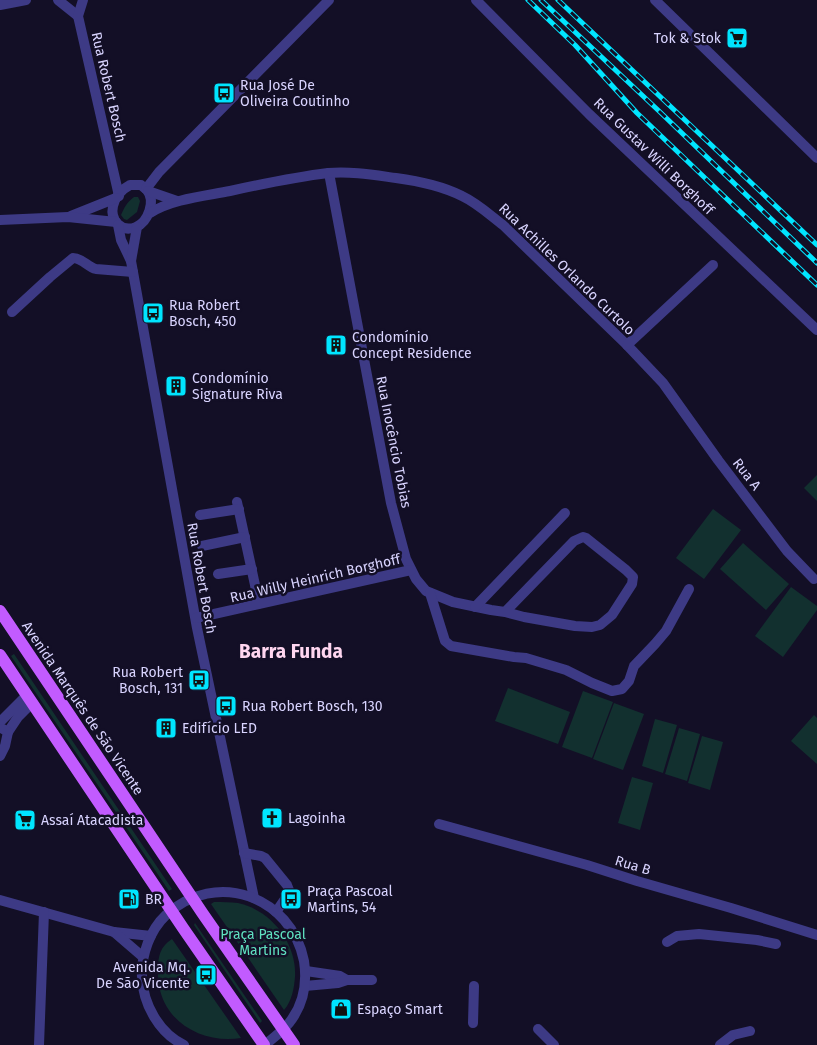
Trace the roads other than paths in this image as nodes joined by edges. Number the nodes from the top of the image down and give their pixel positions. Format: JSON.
{"nodes":[{"id":1,"x":26,"y":0,"type":"edge"},
{"id":2,"x":58,"y":0,"type":"edge"},
{"id":3,"x":83,"y":0,"type":"edge"},
{"id":4,"x":329,"y":0,"type":"edge"},
{"id":5,"x":476,"y":0,"type":"edge"},
{"id":6,"x":655,"y":0,"type":"edge"},
{"id":7,"x":321,"y":4,"type":"edge"},
{"id":8,"x":0,"y":5,"type":"edge"},
{"id":9,"x":78,"y":16,"type":"junction"},
{"id":10,"x":817,"y":158,"type":"edge"},
{"id":11,"x":329,"y":173,"type":"junction"},
{"id":12,"x":145,"y":188,"type":"junction"},
{"id":13,"x":120,"y":194,"type":"junction"},
{"id":14,"x":178,"y":202,"type":"junction"},
{"id":15,"x":150,"y":213,"type":"junction"},
{"id":16,"x":68,"y":217,"type":"junction"},
{"id":17,"x":0,"y":220,"type":"edge"},
{"id":18,"x":117,"y":224,"type":"junction"},
{"id":19,"x":138,"y":227,"type":"junction"},
{"id":20,"x":713,"y":265,"type":"dead end"},
{"id":21,"x":132,"y":266,"type":"junction"},
{"id":22,"x":12,"y":312,"type":"dead end"},
{"id":23,"x":817,"y":330,"type":"edge"},
{"id":24,"x":627,"y":345,"type":"junction"},
{"id":25,"x":663,"y":383,"type":"joint"},
{"id":26,"x":565,"y":513,"type":"dead end"},
{"id":27,"x":200,"y":514,"type":"dead end"},
{"id":28,"x":245,"y":537,"type":"junction"},
{"id":29,"x":202,"y":546,"type":"dead end"},
{"id":30,"x":252,"y":569,"type":"junction"},
{"id":31,"x":411,"y":570,"type":"junction"},
{"id":32,"x":218,"y":574,"type":"dead end"},
{"id":33,"x":814,"y":578,"type":"dead end"},
{"id":34,"x":689,"y":589,"type":"dead end"},
{"id":35,"x":428,"y":592,"type":"junction"},
{"id":36,"x":258,"y":604,"type":"junction"},
{"id":37,"x":475,"y":607,"type":"junction"},
{"id":38,"x":0,"y":612,"type":"edge"},
{"id":39,"x":505,"y":612,"type":"junction"},
{"id":40,"x":196,"y":618,"type":"junction"},
{"id":41,"x":1,"y":661,"type":"edge"},
{"id":42,"x":29,"y":699,"type":"junction"},
{"id":43,"x":0,"y":722,"type":"edge"},
{"id":44,"x":4,"y":729,"type":"edge"},
{"id":45,"x":0,"y":756,"type":"edge"},
{"id":46,"x":439,"y":824,"type":"dead end"},
{"id":47,"x":244,"y":853,"type":"junction"},
{"id":48,"x":193,"y":898,"type":"junction"},
{"id":49,"x":254,"y":898,"type":"junction"},
{"id":50,"x":0,"y":900,"type":"edge"},
{"id":51,"x":172,"y":910,"type":"junction"},
{"id":52,"x":44,"y":912,"type":"junction"},
{"id":53,"x":276,"y":912,"type":"junction"},
{"id":54,"x":114,"y":932,"type":"junction"},
{"id":55,"x":817,"y":935,"type":"edge"},
{"id":56,"x":151,"y":936,"type":"junction"},
{"id":57,"x":667,"y":942,"type":"dead end"},
{"id":58,"x":776,"y":944,"type":"dead end"},
{"id":59,"x":143,"y":957,"type":"junction"},
{"id":60,"x":306,"y":971,"type":"junction"},
{"id":61,"x":347,"y":980,"type":"junction"},
{"id":62,"x":372,"y":980,"type":"dead end"},
{"id":63,"x":305,"y":986,"type":"junction"},
{"id":64,"x":474,"y":986,"type":"dead end"},
{"id":65,"x":473,"y":1023,"type":"dead end"},
{"id":66,"x":538,"y":1029,"type":"dead end"},
{"id":67,"x":283,"y":1030,"type":"junction"},
{"id":68,"x":750,"y":1031,"type":"dead end"},
{"id":69,"x":39,"y":1045,"type":"edge"},
{"id":70,"x":184,"y":1045,"type":"edge"},
{"id":71,"x":264,"y":1045,"type":"edge"},
{"id":72,"x":294,"y":1045,"type":"edge"},
{"id":73,"x":554,"y":1045,"type":"edge"},
{"id":74,"x":720,"y":1045,"type":"edge"}],
"edges":[{"from":1,"to":8,"type":"street"},
{"from":2,"to":9,"type":"street","name":"Rua Robert Bosch"},
{"from":3,"to":9,"type":"street","name":"Rua Robert Bosch"},
{"from":4,"to":7,"type":"street"},
{"from":5,"to":23,"type":"street","name":"Rua Gustav Willi Borghoff"},
{"from":6,"to":10,"type":"street"},
{"from":7,"to":12,"type":"street"},
{"from":9,"to":13,"type":"street","name":"Rua Robert Bosch"},
{"from":11,"to":14,"type":"street","name":"Rua Achilles Orlando Curtolo"},
{"from":11,"to":24,"type":"street","name":"Rua Achilles Orlando Curtolo"},
{"from":11,"to":31,"type":"street","name":"Rua Inocêncio Tobias"},
{"from":12,"to":13,"type":"street"},
{"from":12,"to":14,"type":"street"},
{"from":12,"to":15,"type":"street"},
{"from":13,"to":16,"type":"street"},
{"from":13,"to":18,"type":"street"},
{"from":14,"to":15,"type":"street","name":"Rua Achilles Orlando Curtolo"},
{"from":15,"to":19,"type":"street"},
{"from":16,"to":17,"type":"street"},
{"from":16,"to":18,"type":"street"},
{"from":18,"to":19,"type":"street"},
{"from":18,"to":21,"type":"street","name":"Rua Robert Bosch"},
{"from":19,"to":21,"type":"street","name":"Rua Robert Bosch"},
{"from":20,"to":24,"type":"street"},
{"from":21,"to":22,"type":"street"},
{"from":21,"to":40,"type":"street","name":"Rua Robert Bosch"},
{"from":24,"to":25,"type":"street","name":"Rua Achilles Orlando Curtolo"},
{"from":25,"to":33,"type":"street","name":"Rua A"},
{"from":26,"to":37,"type":"street"},
{"from":27,"to":28,"type":"street"},
{"from":28,"to":29,"type":"street"},
{"from":28,"to":30,"type":"street"},
{"from":30,"to":32,"type":"street"},
{"from":30,"to":36,"type":"street"},
{"from":31,"to":35,"type":"street","name":"Rua Inocêncio Tobias"},
{"from":31,"to":36,"type":"street","name":"Rua Willy Heinrich Borghoff"},
{"from":34,"to":35,"type":"street","name":"Rua Inocêncio Tobias"},
{"from":35,"to":37,"type":"street"},
{"from":36,"to":40,"type":"street","name":"Rua Willy Heinrich Borghoff"},
{"from":37,"to":39,"type":"street"},
{"from":38,"to":48,"type":"main road","name":"Avenida Marquês de São Vicente"},
{"from":39,"to":39,"type":"street"},
{"from":40,"to":47,"type":"street","name":"Rua Robert Bosch"},
{"from":41,"to":42,"type":"main road"},
{"from":42,"to":43,"type":"street"},
{"from":42,"to":44,"type":"street"},
{"from":42,"to":51,"type":"main road"},
{"from":44,"to":45,"type":"street"},
{"from":46,"to":55,"type":"street","name":"Rua B"},
{"from":47,"to":49,"type":"street","name":"Rua Robert Bosch"},
{"from":47,"to":53,"type":"street"},
{"from":48,"to":49,"type":"street"},
{"from":48,"to":51,"type":"street"},
{"from":48,"to":67,"type":"main road","name":"Avenida Marquês de São Vicente"},
{"from":49,"to":53,"type":"street"},
{"from":50,"to":52,"type":"street"},
{"from":51,"to":56,"type":"street"},
{"from":51,"to":71,"type":"main road"},
{"from":52,"to":54,"type":"street"},
{"from":52,"to":69,"type":"street"},
{"from":53,"to":60,"type":"street"},
{"from":54,"to":56,"type":"street"},
{"from":54,"to":59,"type":"street"},
{"from":56,"to":59,"type":"street"},
{"from":57,"to":58,"type":"street"},
{"from":59,"to":70,"type":"street"},
{"from":60,"to":61,"type":"street"},
{"from":60,"to":63,"type":"street"},
{"from":61,"to":62,"type":"street"},
{"from":61,"to":63,"type":"street"},
{"from":63,"to":67,"type":"street"},
{"from":64,"to":65,"type":"street"},
{"from":66,"to":73,"type":"street"},
{"from":67,"to":71,"type":"street"},
{"from":67,"to":72,"type":"main road","name":"Avenida Marquês de São Vicente"},
{"from":68,"to":74,"type":"street"}]}
